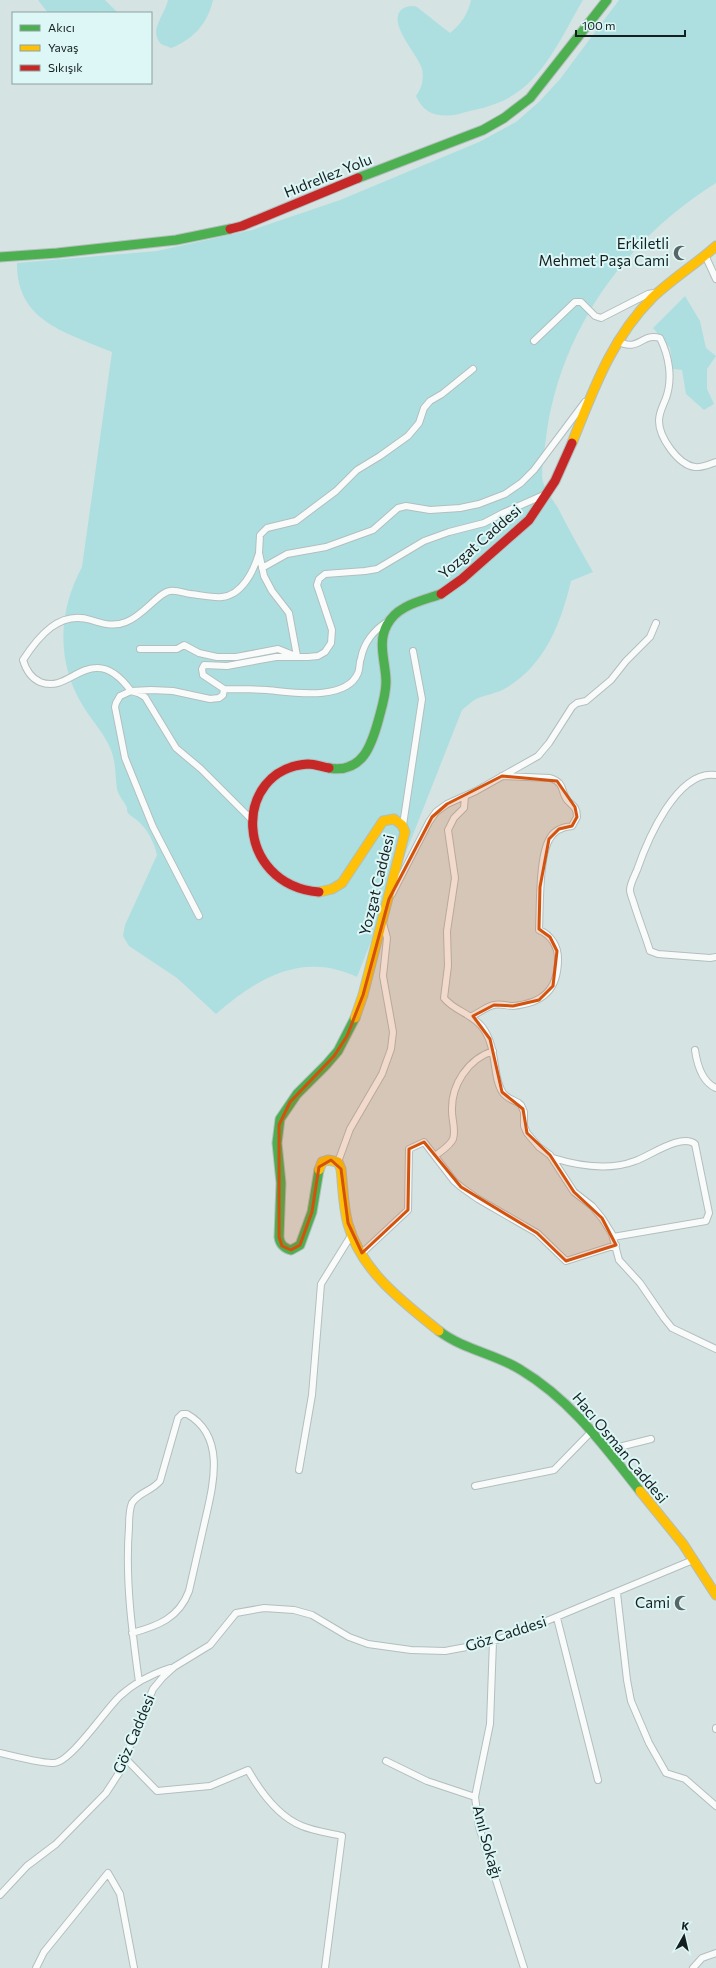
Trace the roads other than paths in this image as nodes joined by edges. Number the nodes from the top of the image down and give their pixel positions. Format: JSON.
{"nodes":[{"id":1,"x":607,"y":0,"type":"edge"},
{"id":2,"x":716,"y":246,"type":"edge"},
{"id":3,"x":705,"y":256,"type":"junction"},
{"id":4,"x":0,"y":257,"type":"edge"},
{"id":5,"x":716,"y":279,"type":"edge"},
{"id":6,"x":659,"y":292,"type":"junction"},
{"id":7,"x":534,"y":341,"type":"dead end"},
{"id":8,"x":617,"y":341,"type":"junction"},
{"id":9,"x":473,"y":369,"type":"dead end"},
{"id":10,"x":590,"y":396,"type":"junction"},
{"id":11,"x":716,"y":462,"type":"edge"},
{"id":12,"x":548,"y":493,"type":"junction"},
{"id":13,"x":259,"y":553,"type":"junction"},
{"id":14,"x":262,"y":568,"type":"junction"},
{"id":15,"x":389,"y":621,"type":"junction"},
{"id":16,"x":656,"y":623,"type":"dead end"},
{"id":17,"x":140,"y":649,"type":"dead end"},
{"id":18,"x":413,"y":651,"type":"dead end"},
{"id":19,"x":297,"y":656,"type":"junction"},
{"id":20,"x":224,"y":689,"type":"junction"},
{"id":21,"x":130,"y":691,"type":"junction"},
{"id":22,"x":716,"y":775,"type":"edge"},
{"id":23,"x":502,"y":776,"type":"junction"},
{"id":24,"x":465,"y":796,"type":"junction"},
{"id":25,"x":252,"y":820,"type":"junction"},
{"id":26,"x":403,"y":825,"type":"junction"},
{"id":27,"x":389,"y":899,"type":"junction"},
{"id":28,"x":199,"y":916,"type":"dead end"},
{"id":29,"x":383,"y":923,"type":"junction"},
{"id":30,"x":716,"y":957,"type":"edge"},
{"id":31,"x":472,"y":1016,"type":"junction"},
{"id":32,"x":695,"y":1050,"type":"dead end"},
{"id":33,"x":494,"y":1051,"type":"junction"},
{"id":34,"x":716,"y":1088,"type":"edge"},
{"id":35,"x":435,"y":1156,"type":"junction"},
{"id":36,"x":553,"y":1158,"type":"junction"},
{"id":37,"x":339,"y":1166,"type":"junction"},
{"id":38,"x":352,"y":1234,"type":"junction"},
{"id":39,"x":613,"y":1237,"type":"junction"},
{"id":40,"x":616,"y":1245,"type":"junction"},
{"id":41,"x":362,"y":1253,"type":"junction"},
{"id":42,"x":716,"y":1349,"type":"edge"},
{"id":43,"x":592,"y":1431,"type":"junction"},
{"id":44,"x":651,"y":1439,"type":"dead end"},
{"id":45,"x":607,"y":1450,"type":"junction"},
{"id":46,"x":299,"y":1470,"type":"dead end"},
{"id":47,"x":475,"y":1486,"type":"dead end"},
{"id":48,"x":693,"y":1560,"type":"junction"},
{"id":49,"x":617,"y":1593,"type":"junction"},
{"id":50,"x":716,"y":1595,"type":"edge"},
{"id":51,"x":557,"y":1618,"type":"junction"},
{"id":52,"x":132,"y":1633,"type":"junction"},
{"id":53,"x":493,"y":1641,"type":"junction"},
{"id":54,"x":174,"y":1667,"type":"junction"},
{"id":55,"x":140,"y":1682,"type":"junction"},
{"id":56,"x":0,"y":1753,"type":"edge"},
{"id":57,"x":125,"y":1758,"type":"junction"},
{"id":58,"x":386,"y":1761,"type":"dead end"},
{"id":59,"x":598,"y":1780,"type":"dead end"},
{"id":60,"x":475,"y":1797,"type":"junction"},
{"id":61,"x":716,"y":1806,"type":"edge"},
{"id":62,"x":0,"y":1895,"type":"edge"},
{"id":63,"x":716,"y":1953,"type":"edge"},
{"id":64,"x":36,"y":1968,"type":"edge"},
{"id":65,"x":134,"y":1968,"type":"edge"},
{"id":66,"x":325,"y":1968,"type":"edge"},
{"id":67,"x":524,"y":1968,"type":"edge"},
{"id":68,"x":693,"y":1968,"type":"edge"}],
"edges":[{"from":1,"to":4,"type":"street","name":"Hıdrellez Yolu"},
{"from":2,"to":3,"type":"street","name":"Yozgat Caddesi"},
{"from":3,"to":5,"type":"street"},
{"from":3,"to":6,"type":"street","name":"Yozgat Caddesi"},
{"from":6,"to":7,"type":"street"},
{"from":6,"to":8,"type":"street","name":"Yozgat Caddesi"},
{"from":8,"to":10,"type":"street","name":"Yozgat Caddesi"},
{"from":8,"to":11,"type":"street"},
{"from":9,"to":13,"type":"street"},
{"from":10,"to":12,"type":"street","name":"Yozgat Caddesi"},
{"from":10,"to":14,"type":"street"},
{"from":12,"to":15,"type":"street","name":"Yozgat Caddesi"},
{"from":12,"to":19,"type":"street"},
{"from":13,"to":14,"type":"street"},
{"from":13,"to":21,"type":"street"},
{"from":14,"to":19,"type":"street"},
{"from":15,"to":20,"type":"street"},
{"from":15,"to":25,"type":"street","name":"Yozgat Caddesi"},
{"from":16,"to":23,"type":"street"},
{"from":17,"to":19,"type":"street"},
{"from":18,"to":26,"type":"street"},
{"from":19,"to":20,"type":"street"},
{"from":20,"to":21,"type":"street"},
{"from":21,"to":25,"type":"street"},
{"from":21,"to":28,"type":"street"},
{"from":22,"to":30,"type":"street"},
{"from":23,"to":24,"type":"street"},
{"from":23,"to":31,"type":"street"},
{"from":24,"to":27,"type":"street"},
{"from":24,"to":31,"type":"street"},
{"from":25,"to":26,"type":"street","name":"Yozgat Caddesi"},
{"from":26,"to":27,"type":"street","name":"Yozgat Caddesi"},
{"from":27,"to":29,"type":"street","name":"Yozgat Caddesi"},
{"from":29,"to":37,"type":"street"},
{"from":29,"to":37,"type":"street","name":"Yozgat Caddesi"},
{"from":31,"to":33,"type":"street"},
{"from":32,"to":34,"type":"street"},
{"from":33,"to":35,"type":"street"},
{"from":33,"to":36,"type":"street"},
{"from":35,"to":40,"type":"street"},
{"from":35,"to":41,"type":"street"},
{"from":36,"to":39,"type":"street"},
{"from":36,"to":39,"type":"street"},
{"from":37,"to":38,"type":"street","name":"Hacı Osman Caddesi"},
{"from":38,"to":41,"type":"street","name":"Hacı Osman Caddesi"},
{"from":38,"to":46,"type":"street"},
{"from":39,"to":40,"type":"street"},
{"from":40,"to":42,"type":"street"},
{"from":41,"to":43,"type":"street","name":"Hacı Osman Caddesi"},
{"from":43,"to":45,"type":"street","name":"Hacı Osman Caddesi"},
{"from":43,"to":47,"type":"street"},
{"from":44,"to":45,"type":"street"},
{"from":45,"to":48,"type":"street","name":"Hacı Osman Caddesi"},
{"from":48,"to":49,"type":"street","name":"Göz Caddesi"},
{"from":48,"to":50,"type":"street","name":"Hacı Osman Caddesi"},
{"from":49,"to":51,"type":"street","name":"Göz Caddesi"},
{"from":49,"to":61,"type":"street"},
{"from":51,"to":53,"type":"street","name":"Göz Caddesi"},
{"from":51,"to":59,"type":"street"},
{"from":52,"to":52,"type":"street"},
{"from":52,"to":55,"type":"street"},
{"from":53,"to":54,"type":"street","name":"Göz Caddesi"},
{"from":53,"to":60,"type":"street","name":"Anıl Sokağı"},
{"from":54,"to":55,"type":"street"},
{"from":54,"to":57,"type":"street","name":"Göz Caddesi"},
{"from":55,"to":56,"type":"street"},
{"from":57,"to":62,"type":"street","name":"Göz Caddesi"},
{"from":57,"to":66,"type":"street"},
{"from":58,"to":60,"type":"street"},
{"from":60,"to":67,"type":"street","name":"Anıl Sokağı"},
{"from":63,"to":68,"type":"street"},
{"from":64,"to":65,"type":"street"}]}
